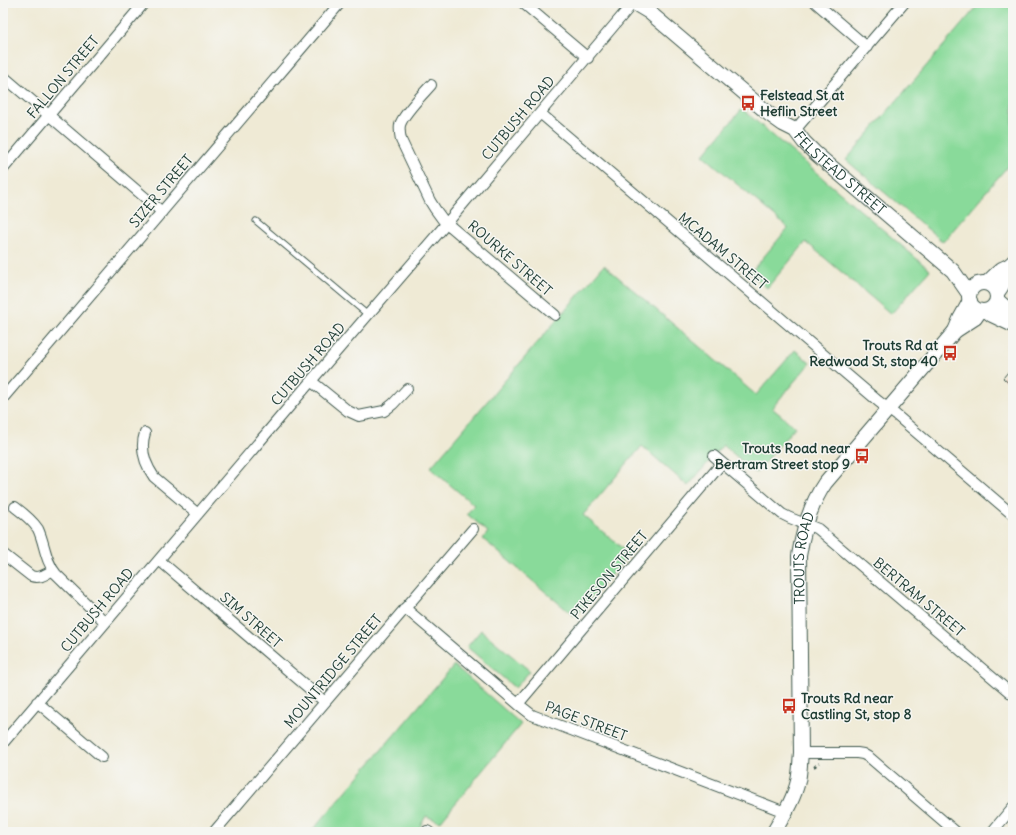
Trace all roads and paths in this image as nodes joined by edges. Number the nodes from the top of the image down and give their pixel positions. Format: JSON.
{"nodes":[{"id":1,"x":144,"y":3,"type":"edge"},
{"id":2,"x":340,"y":3,"type":"edge"},
{"id":3,"x":524,"y":3,"type":"edge"},
{"id":4,"x":633,"y":3,"type":"edge"},
{"id":5,"x":816,"y":3,"type":"edge"},
{"id":6,"x":904,"y":3,"type":"edge"},
{"id":7,"x":867,"y":46,"type":"junction"},
{"id":8,"x":588,"y":58,"type":"junction"},
{"id":9,"x":3,"y":76,"type":"edge"},
{"id":10,"x":431,"y":85,"type":"dead end"},
{"id":11,"x":540,"y":113,"type":"junction"},
{"id":12,"x":49,"y":115,"type":"junction"},
{"id":13,"x":795,"y":130,"type":"junction"},
{"id":14,"x":3,"y":169,"type":"edge"},
{"id":15,"x":162,"y":212,"type":"junction"},
{"id":16,"x":256,"y":221,"type":"dead end"},
{"id":17,"x":447,"y":223,"type":"junction"},
{"id":18,"x":1012,"y":263,"type":"edge"},
{"id":19,"x":953,"y":271,"type":"junction"},
{"id":20,"x":983,"y":283,"type":"junction"},
{"id":21,"x":997,"y":296,"type":"junction"},
{"id":22,"x":970,"y":298,"type":"junction"},
{"id":23,"x":984,"y":311,"type":"junction"},
{"id":24,"x":368,"y":315,"type":"junction"},
{"id":25,"x":555,"y":315,"type":"dead end"},
{"id":26,"x":1013,"y":318,"type":"edge"},
{"id":27,"x":1013,"y":325,"type":"edge"},
{"id":28,"x":955,"y":331,"type":"junction"},
{"id":29,"x":311,"y":381,"type":"junction"},
{"id":30,"x":407,"y":388,"type":"dead end"},
{"id":31,"x":3,"y":398,"type":"edge"},
{"id":32,"x":888,"y":409,"type":"junction"},
{"id":33,"x":145,"y":433,"type":"dead end"},
{"id":34,"x":714,"y":456,"type":"dead end"},
{"id":35,"x":722,"y":463,"type":"junction"},
{"id":36,"x":15,"y":507,"type":"dead end"},
{"id":37,"x":198,"y":514,"type":"junction"},
{"id":38,"x":1013,"y":515,"type":"edge"},
{"id":39,"x":806,"y":524,"type":"junction"},
{"id":40,"x":473,"y":529,"type":"dead end"},
{"id":41,"x":3,"y":554,"type":"edge"},
{"id":42,"x":159,"y":560,"type":"junction"},
{"id":43,"x":53,"y":570,"type":"junction"},
{"id":44,"x":405,"y":608,"type":"junction"},
{"id":45,"x":105,"y":622,"type":"junction"},
{"id":46,"x":1013,"y":695,"type":"edge"},
{"id":47,"x":37,"y":702,"type":"junction"},
{"id":48,"x":325,"y":702,"type":"junction"},
{"id":49,"x":518,"y":704,"type":"junction"},
{"id":50,"x":3,"y":743,"type":"edge"},
{"id":51,"x":801,"y":753,"type":"junction"},
{"id":52,"x":102,"y":757,"type":"dead end"},
{"id":53,"x":824,"y":761,"type":"dead end"},
{"id":54,"x":814,"y":767,"type":"dead end"},
{"id":55,"x":1013,"y":808,"type":"edge"},
{"id":56,"x":785,"y":812,"type":"junction"},
{"id":57,"x":214,"y":832,"type":"edge"},
{"id":58,"x":774,"y":832,"type":"edge"},
{"id":59,"x":956,"y":832,"type":"edge"},
{"id":60,"x":992,"y":832,"type":"edge"}],
"edges":[{"from":1,"to":12,"type":"street","name":"FALLON STREET"},
{"from":2,"to":15,"type":"street","name":"SIZER STREET"},
{"from":3,"to":8,"type":"street"},
{"from":4,"to":8,"type":"street","name":"CUTBUSH ROAD"},
{"from":4,"to":13,"type":"street","name":"FELSTEAD STREET"},
{"from":5,"to":7,"type":"street"},
{"from":6,"to":7,"type":"street"},
{"from":7,"to":13,"type":"street"},
{"from":8,"to":11,"type":"street","name":"CUTBUSH ROAD"},
{"from":9,"to":12,"type":"street"},
{"from":10,"to":17,"type":"street","name":"ROURKE STREET"},
{"from":11,"to":17,"type":"street","name":"CUTBUSH ROAD"},
{"from":11,"to":32,"type":"street","name":"MCADAM STREET"},
{"from":12,"to":14,"type":"street","name":"FALLON STREET"},
{"from":12,"to":15,"type":"street"},
{"from":13,"to":19,"type":"street","name":"FELSTEAD STREET"},
{"from":15,"to":31,"type":"street","name":"SIZER STREET"},
{"from":16,"to":24,"type":"lane"},
{"from":17,"to":24,"type":"street","name":"CUTBUSH ROAD"},
{"from":17,"to":25,"type":"street","name":"ROURKE STREET"},
{"from":18,"to":20,"type":"street"},
{"from":18,"to":21,"type":"street"},
{"from":19,"to":20,"type":"street","name":"FELSTEAD STREET"},
{"from":19,"to":22,"type":"street","name":"FELSTEAD STREET"},
{"from":20,"to":21,"type":"street"},
{"from":20,"to":22,"type":"street"},
{"from":21,"to":23,"type":"street"},
{"from":21,"to":26,"type":"street"},
{"from":22,"to":23,"type":"street"},
{"from":22,"to":28,"type":"street","name":"TROUTS ROAD"},
{"from":23,"to":27,"type":"street"},
{"from":23,"to":28,"type":"street","name":"TROUTS ROAD"},
{"from":24,"to":29,"type":"street","name":"CUTBUSH ROAD"},
{"from":28,"to":32,"type":"street","name":"TROUTS ROAD"},
{"from":29,"to":30,"type":"street"},
{"from":29,"to":37,"type":"street","name":"CUTBUSH ROAD"},
{"from":32,"to":38,"type":"street","name":"MCADAM STREET"},
{"from":32,"to":39,"type":"street","name":"TROUTS ROAD"},
{"from":33,"to":37,"type":"street"},
{"from":34,"to":35,"type":"street"},
{"from":35,"to":39,"type":"street"},
{"from":35,"to":49,"type":"street","name":"PIKESON STREET"},
{"from":36,"to":43,"type":"street"},
{"from":37,"to":42,"type":"street","name":"CUTBUSH ROAD"},
{"from":39,"to":46,"type":"street","name":"BERTRAM STREET"},
{"from":39,"to":51,"type":"street","name":"TROUTS ROAD"},
{"from":40,"to":44,"type":"street","name":"MOUNTRIDGE STREET"},
{"from":41,"to":43,"type":"street"},
{"from":42,"to":45,"type":"street","name":"CUTBUSH ROAD"},
{"from":42,"to":48,"type":"street","name":"SIM STREET"},
{"from":43,"to":45,"type":"street"},
{"from":44,"to":48,"type":"street","name":"MOUNTRIDGE STREET"},
{"from":44,"to":49,"type":"street","name":"PAGE STREET"},
{"from":45,"to":47,"type":"street","name":"CUTBUSH ROAD"},
{"from":47,"to":50,"type":"street","name":"CUTBUSH ROAD"},
{"from":47,"to":52,"type":"street"},
{"from":48,"to":57,"type":"street","name":"MOUNTRIDGE STREET"},
{"from":49,"to":56,"type":"street","name":"PAGE STREET"},
{"from":51,"to":56,"type":"street","name":"TROUTS ROAD"},
{"from":51,"to":59,"type":"street"},
{"from":53,"to":54,"type":"path"},
{"from":55,"to":60,"type":"street"},
{"from":56,"to":58,"type":"street","name":"TROUTS ROAD"}]}
